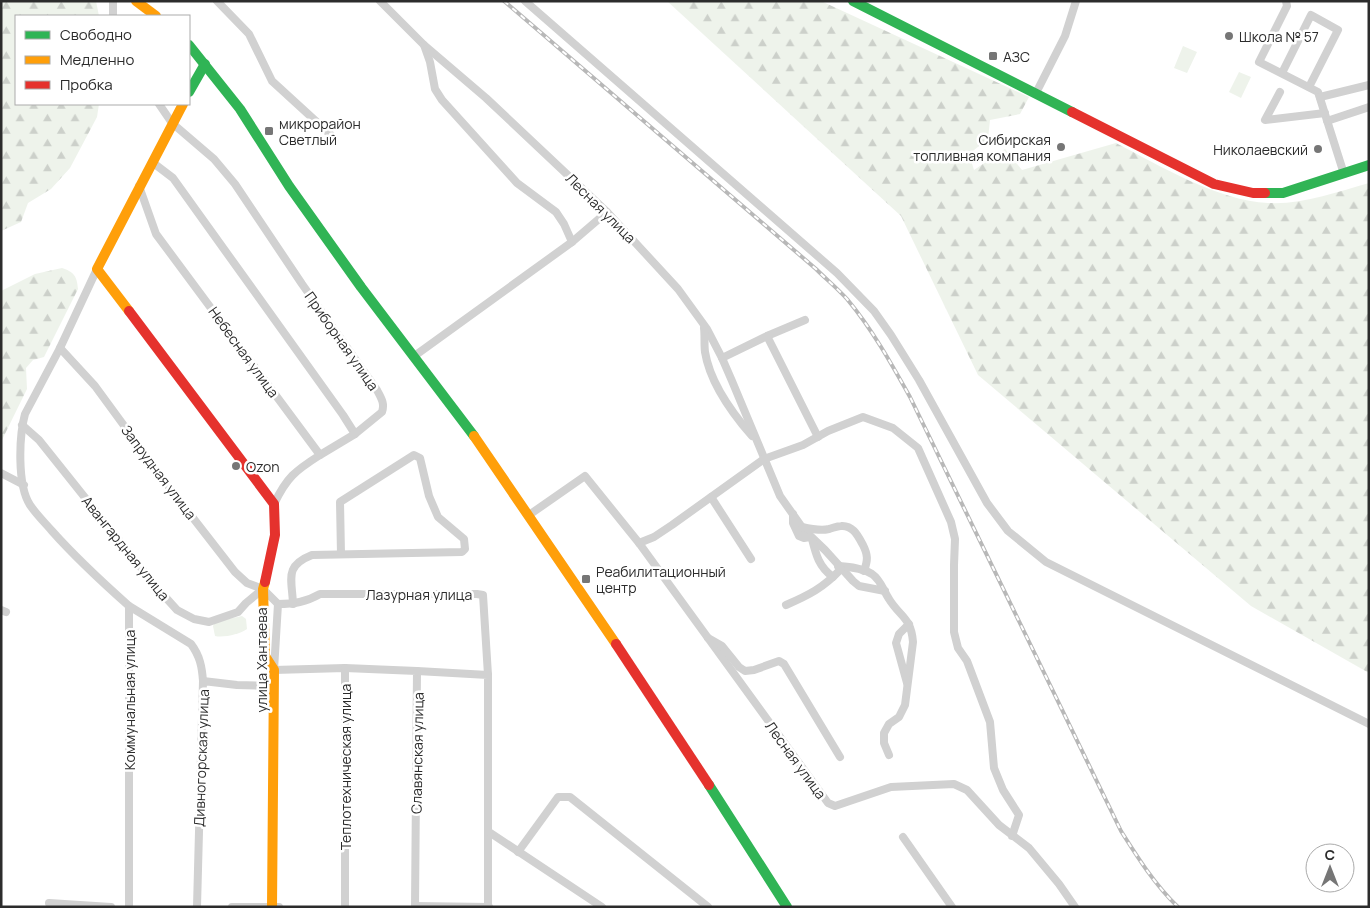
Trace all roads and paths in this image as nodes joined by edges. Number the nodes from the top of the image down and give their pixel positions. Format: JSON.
{"nodes":[{"id":1,"x":113,"y":1,"type":"edge"},
{"id":2,"x":136,"y":1,"type":"edge"},
{"id":3,"x":217,"y":1,"type":"edge"},
{"id":4,"x":380,"y":1,"type":"edge"},
{"id":5,"x":525,"y":1,"type":"edge"},
{"id":6,"x":853,"y":1,"type":"edge"},
{"id":7,"x":1076,"y":1,"type":"edge"},
{"id":8,"x":1286,"y":1,"type":"edge"},
{"id":9,"x":113,"y":15,"type":"edge"},
{"id":10,"x":155,"y":15,"type":"edge"},
{"id":11,"x":424,"y":45,"type":"junction"},
{"id":12,"x":190,"y":46,"type":"edge"},
{"id":13,"x":204,"y":64,"type":"junction"},
{"id":14,"x":1282,"y":73,"type":"junction"},
{"id":15,"x":1369,"y":85,"type":"edge"},
{"id":16,"x":1309,"y":87,"type":"junction"},
{"id":17,"x":190,"y":90,"type":"edge"},
{"id":18,"x":1280,"y":92,"type":"dead end"},
{"id":19,"x":1036,"y":93,"type":"junction"},
{"id":20,"x":1320,"y":98,"type":"junction"},
{"id":21,"x":161,"y":105,"type":"edge"},
{"id":22,"x":181,"y":105,"type":"edge"},
{"id":23,"x":1369,"y":106,"type":"edge"},
{"id":24,"x":1326,"y":117,"type":"junction"},
{"id":25,"x":172,"y":123,"type":"junction"},
{"id":26,"x":331,"y":135,"type":"dead end"},
{"id":27,"x":152,"y":162,"type":"junction"},
{"id":28,"x":1369,"y":165,"type":"edge"},
{"id":29,"x":1344,"y":174,"type":"junction"},
{"id":30,"x":139,"y":186,"type":"junction"},
{"id":31,"x":607,"y":212,"type":"junction"},
{"id":32,"x":572,"y":242,"type":"junction"},
{"id":33,"x":97,"y":269,"type":"junction"},
{"id":34,"x":805,"y":320,"type":"dead end"},
{"id":35,"x":704,"y":326,"type":"junction"},
{"id":36,"x":767,"y":336,"type":"junction"},
{"id":37,"x":60,"y":348,"type":"junction"},
{"id":38,"x":413,"y":358,"type":"junction"},
{"id":39,"x":722,"y":358,"type":"junction"},
{"id":40,"x":22,"y":425,"type":"junction"},
{"id":41,"x":355,"y":434,"type":"junction"},
{"id":42,"x":818,"y":437,"type":"junction"},
{"id":43,"x":757,"y":441,"type":"junction"},
{"id":44,"x":320,"y":456,"type":"junction"},
{"id":45,"x":764,"y":459,"type":"junction"},
{"id":46,"x":1,"y":473,"type":"edge"},
{"id":47,"x":24,"y":485,"type":"junction"},
{"id":48,"x":711,"y":497,"type":"junction"},
{"id":49,"x":274,"y":504,"type":"junction"},
{"id":50,"x":793,"y":514,"type":"junction"},
{"id":51,"x":529,"y":515,"type":"junction"},
{"id":52,"x":802,"y":527,"type":"junction"},
{"id":53,"x":811,"y":538,"type":"junction"},
{"id":54,"x":639,"y":543,"type":"junction"},
{"id":55,"x":340,"y":554,"type":"junction"},
{"id":56,"x":751,"y":559,"type":"dead end"},
{"id":57,"x":839,"y":567,"type":"junction"},
{"id":58,"x":864,"y":571,"type":"junction"},
{"id":59,"x":833,"y":577,"type":"junction"},
{"id":60,"x":263,"y":589,"type":"junction"},
{"id":61,"x":885,"y":591,"type":"junction"},
{"id":62,"x":278,"y":604,"type":"junction"},
{"id":63,"x":293,"y":604,"type":"junction"},
{"id":64,"x":786,"y":605,"type":"dead end"},
{"id":65,"x":129,"y":606,"type":"junction"},
{"id":66,"x":909,"y":624,"type":"junction"},
{"id":67,"x":704,"y":635,"type":"junction"},
{"id":68,"x":345,"y":668,"type":"junction"},
{"id":69,"x":274,"y":670,"type":"junction"},
{"id":70,"x":418,"y":670,"type":"junction"},
{"id":71,"x":488,"y":675,"type":"junction"},
{"id":72,"x":203,"y":681,"type":"junction"},
{"id":73,"x":907,"y":685,"type":"junction"},
{"id":74,"x":274,"y":686,"type":"junction"},
{"id":75,"x":1369,"y":724,"type":"edge"},
{"id":76,"x":889,"y":755,"type":"dead end"},
{"id":77,"x":840,"y":757,"type":"dead end"},
{"id":78,"x":488,"y":832,"type":"junction"},
{"id":79,"x":1012,"y":836,"type":"junction"},
{"id":80,"x":903,"y":838,"type":"dead end"},
{"id":81,"x":518,"y":852,"type":"junction"},
{"id":82,"x":49,"y":903,"type":"dead end"},
{"id":83,"x":415,"y":906,"type":"edge"},
{"id":84,"x":111,"y":907,"type":"edge"},
{"id":85,"x":129,"y":907,"type":"edge"},
{"id":86,"x":197,"y":907,"type":"edge"},
{"id":87,"x":232,"y":907,"type":"edge"},
{"id":88,"x":272,"y":907,"type":"edge"},
{"id":89,"x":279,"y":907,"type":"edge"},
{"id":90,"x":345,"y":907,"type":"edge"},
{"id":91,"x":488,"y":907,"type":"edge"},
{"id":92,"x":602,"y":907,"type":"edge"},
{"id":93,"x":708,"y":907,"type":"edge"},
{"id":94,"x":787,"y":907,"type":"edge"},
{"id":95,"x":952,"y":907,"type":"edge"},
{"id":96,"x":1076,"y":907,"type":"edge"}],
"edges":[{"from":1,"to":9,"type":"street"},
{"from":2,"to":10,"type":"street"},
{"from":3,"to":26,"type":"street"},
{"from":4,"to":11,"type":"street","name":"Лесная улица"},
{"from":5,"to":75,"type":"street"},
{"from":6,"to":19,"type":"street"},
{"from":7,"to":19,"type":"street"},
{"from":8,"to":14,"type":"street"},
{"from":11,"to":31,"type":"street","name":"Лесная улица"},
{"from":11,"to":32,"type":"street"},
{"from":12,"to":13,"type":"street"},
{"from":13,"to":17,"type":"street"},
{"from":13,"to":38,"type":"street"},
{"from":14,"to":16,"type":"street"},
{"from":14,"to":16,"type":"street"},
{"from":15,"to":20,"type":"street"},
{"from":16,"to":20,"type":"street"},
{"from":18,"to":24,"type":"street"},
{"from":19,"to":29,"type":"street"},
{"from":20,"to":24,"type":"street"},
{"from":21,"to":25,"type":"street"},
{"from":22,"to":25,"type":"street"},
{"from":23,"to":24,"type":"street"},
{"from":24,"to":29,"type":"street"},
{"from":25,"to":27,"type":"street"},
{"from":25,"to":41,"type":"street","name":"Приборная улица"},
{"from":27,"to":30,"type":"street"},
{"from":27,"to":41,"type":"street"},
{"from":28,"to":29,"type":"street"},
{"from":30,"to":33,"type":"street"},
{"from":30,"to":44,"type":"street","name":"Небесная улица"},
{"from":31,"to":32,"type":"street"},
{"from":31,"to":35,"type":"street","name":"Лесная улица"},
{"from":32,"to":38,"type":"street"},
{"from":33,"to":37,"type":"street"},
{"from":33,"to":49,"type":"street"},
{"from":34,"to":36,"type":"street"},
{"from":35,"to":39,"type":"street","name":"Лесная улица"},
{"from":35,"to":43,"type":"street"},
{"from":36,"to":39,"type":"street"},
{"from":36,"to":42,"type":"street"},
{"from":37,"to":40,"type":"street"},
{"from":37,"to":60,"type":"street","name":"Запрудная улица"},
{"from":38,"to":51,"type":"street"},
{"from":39,"to":43,"type":"street","name":"Лесная улица"},
{"from":40,"to":47,"type":"street"},
{"from":40,"to":60,"type":"street","name":"Авангардная улица"},
{"from":41,"to":44,"type":"street"},
{"from":42,"to":45,"type":"street"},
{"from":42,"to":79,"type":"street"},
{"from":43,"to":45,"type":"street","name":"Лесная улица"},
{"from":44,"to":49,"type":"street"},
{"from":45,"to":48,"type":"street"},
{"from":45,"to":50,"type":"street","name":"Лесная улица"},
{"from":46,"to":47,"type":"street"},
{"from":47,"to":65,"type":"street"},
{"from":48,"to":54,"type":"street"},
{"from":48,"to":56,"type":"street"},
{"from":49,"to":60,"type":"street","name":"улица Хантаева"},
{"from":50,"to":52,"type":"street","name":"Лесная улица"},
{"from":50,"to":53,"type":"street"},
{"from":51,"to":54,"type":"street","name":"Лесная улица"},
{"from":51,"to":94,"type":"street"},
{"from":52,"to":53,"type":"street","name":"Лесная улица"},
{"from":52,"to":58,"type":"street"},
{"from":53,"to":57,"type":"street","name":"Лесная улица"},
{"from":53,"to":59,"type":"street"},
{"from":54,"to":67,"type":"street","name":"Лесная улица"},
{"from":55,"to":55,"type":"street"},
{"from":55,"to":63,"type":"street"},
{"from":57,"to":58,"type":"street"},
{"from":57,"to":59,"type":"street"},
{"from":57,"to":61,"type":"street","name":"Лесная улица"},
{"from":58,"to":61,"type":"street"},
{"from":59,"to":64,"type":"street"},
{"from":60,"to":62,"type":"street","name":"улица Хантаева"},
{"from":60,"to":69,"type":"street"},
{"from":61,"to":66,"type":"street"},
{"from":62,"to":63,"type":"street","name":"Лазурная улица"},
{"from":62,"to":69,"type":"street","name":"улица Хантаева"},
{"from":63,"to":71,"type":"street","name":"Лазурная улица"},
{"from":65,"to":72,"type":"street","name":"Коммунальная улица"},
{"from":65,"to":85,"type":"street","name":"Коммунальная улица"},
{"from":66,"to":73,"type":"street"},
{"from":66,"to":73,"type":"street"},
{"from":67,"to":77,"type":"street"},
{"from":67,"to":79,"type":"street","name":"Лесная улица"},
{"from":68,"to":69,"type":"street","name":"Теплотехническая улица"},
{"from":68,"to":70,"type":"street"},
{"from":68,"to":90,"type":"street","name":"Теплотехническая улица"},
{"from":69,"to":74,"type":"street","name":"улица Хантаева"},
{"from":70,"to":71,"type":"street"},
{"from":70,"to":83,"type":"street","name":"Славянская улица"},
{"from":71,"to":78,"type":"street","name":"Лазурная улица"},
{"from":72,"to":74,"type":"street","name":"Дивногорская улица"},
{"from":72,"to":86,"type":"street","name":"Дивногорская улица"},
{"from":73,"to":76,"type":"street"},
{"from":74,"to":88,"type":"street","name":"улица Хантаева"},
{"from":78,"to":81,"type":"street"},
{"from":78,"to":91,"type":"street","name":"Лазурная улица"},
{"from":79,"to":96,"type":"street","name":"Лесная улица"},
{"from":80,"to":95,"type":"street"},
{"from":81,"to":92,"type":"street"},
{"from":81,"to":93,"type":"street"},
{"from":82,"to":84,"type":"street"},
{"from":83,"to":91,"type":"street"},
{"from":87,"to":88,"type":"street"},
{"from":88,"to":89,"type":"street"}]}
